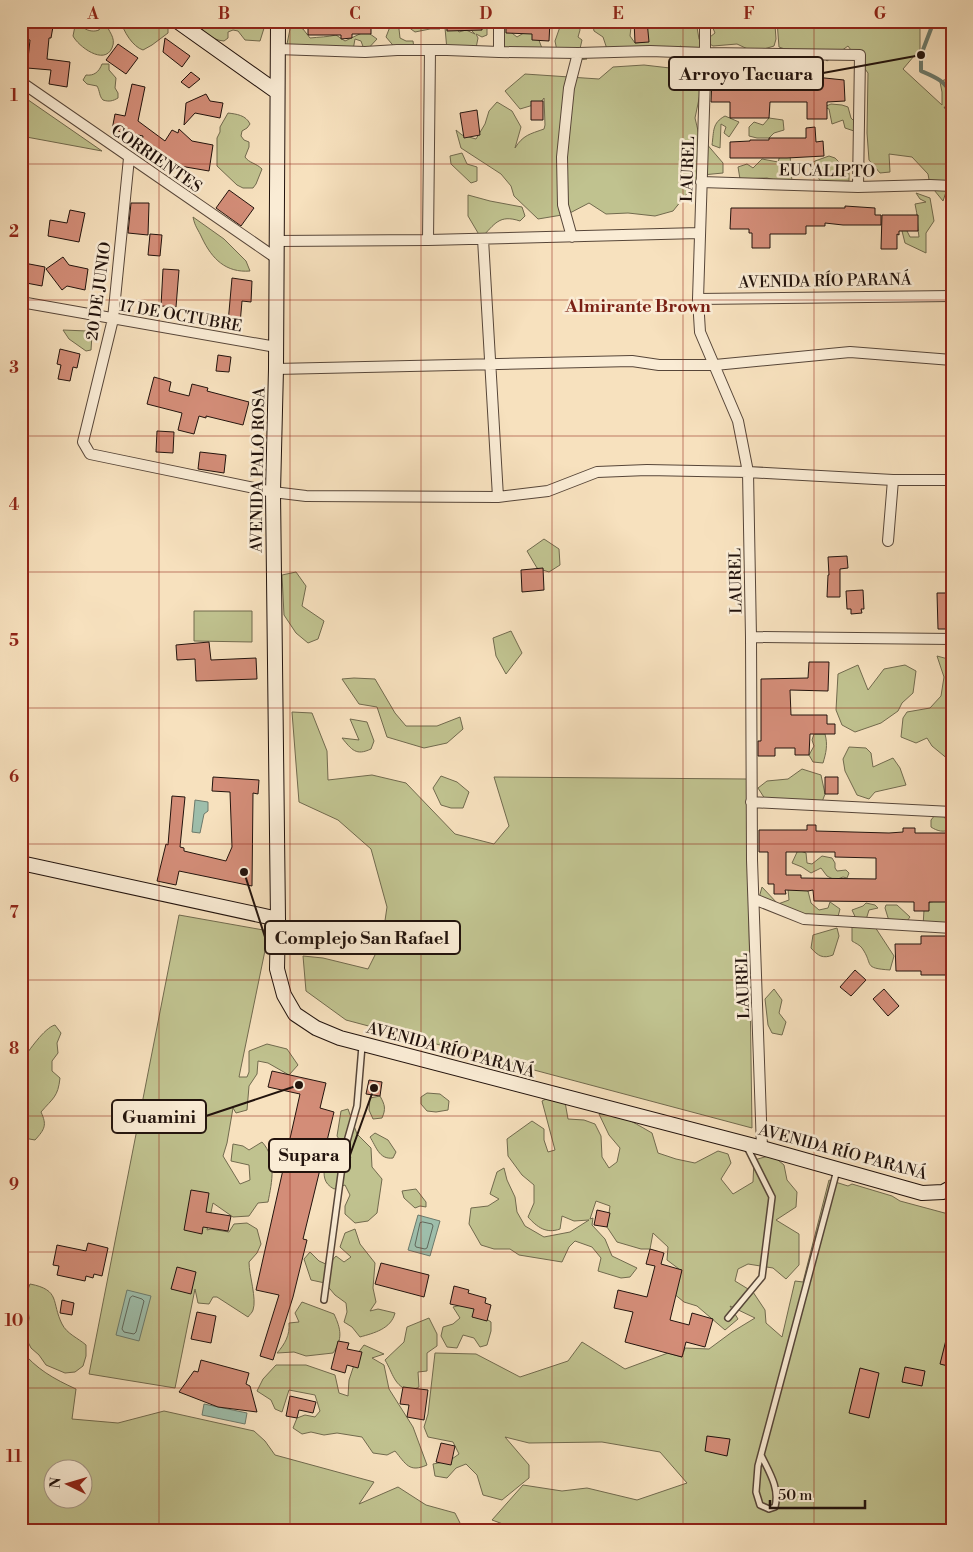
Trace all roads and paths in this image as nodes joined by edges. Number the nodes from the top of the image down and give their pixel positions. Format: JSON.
{"nodes":[{"id":1,"x":177,"y":21,"type":"edge"},
{"id":2,"x":278,"y":21,"type":"edge"},
{"id":3,"x":499,"y":21,"type":"edge"},
{"id":4,"x":705,"y":21,"type":"edge"},
{"id":5,"x":277,"y":49,"type":"junction"},
{"id":6,"x":430,"y":50,"type":"junction"},
{"id":7,"x":499,"y":52,"type":"junction"},
{"id":8,"x":578,"y":53,"type":"junction"},
{"id":9,"x":704,"y":54,"type":"junction"},
{"id":10,"x":21,"y":82,"type":"edge"},
{"id":11,"x":277,"y":92,"type":"junction"},
{"id":12,"x":129,"y":158,"type":"junction"},
{"id":13,"x":701,"y":182,"type":"junction"},
{"id":14,"x":952,"y":186,"type":"edge"},
{"id":15,"x":858,"y":187,"type":"junction"},
{"id":16,"x":699,"y":233,"type":"junction"},
{"id":17,"x":572,"y":237,"type":"junction"},
{"id":18,"x":483,"y":239,"type":"junction"},
{"id":19,"x":428,"y":240,"type":"junction"},
{"id":20,"x":276,"y":241,"type":"junction"},
{"id":21,"x":276,"y":258,"type":"junction"},
{"id":22,"x":952,"y":296,"type":"edge"},
{"id":23,"x":698,"y":299,"type":"junction"},
{"id":24,"x":21,"y":302,"type":"edge"},
{"id":25,"x":113,"y":319,"type":"junction"},
{"id":26,"x":276,"y":347,"type":"junction"},
{"id":27,"x":952,"y":360,"type":"edge"},
{"id":28,"x":490,"y":364,"type":"junction"},
{"id":29,"x":715,"y":365,"type":"junction"},
{"id":30,"x":276,"y":369,"type":"junction"},
{"id":31,"x":748,"y":472,"type":"junction"},
{"id":32,"x":893,"y":480,"type":"junction"},
{"id":33,"x":952,"y":480,"type":"edge"},
{"id":34,"x":273,"y":492,"type":"junction"},
{"id":35,"x":498,"y":497,"type":"junction"},
{"id":36,"x":888,"y":541,"type":"dead end"},
{"id":37,"x":751,"y":638,"type":"junction"},
{"id":38,"x":952,"y":639,"type":"edge"},
{"id":39,"x":751,"y":802,"type":"junction"},
{"id":40,"x":952,"y":812,"type":"edge"},
{"id":41,"x":21,"y":864,"type":"edge"},
{"id":42,"x":754,"y":899,"type":"junction"},
{"id":43,"x":278,"y":919,"type":"junction"},
{"id":44,"x":952,"y":928,"type":"edge"},
{"id":45,"x":362,"y":1043,"type":"junction"},
{"id":46,"x":746,"y":1144,"type":"junction"},
{"id":47,"x":762,"y":1148,"type":"junction"},
{"id":48,"x":837,"y":1169,"type":"junction"},
{"id":49,"x":952,"y":1187,"type":"edge"},
{"id":50,"x":324,"y":1300,"type":"dead end"},
{"id":51,"x":728,"y":1318,"type":"dead end"},
{"id":52,"x":761,"y":1455,"type":"junction"}],
"edges":[{"from":1,"to":11,"type":"main road"},
{"from":2,"to":5,"type":"main road","name":"AVENIDA PALO ROSA"},
{"from":3,"to":7,"type":"street"},
{"from":4,"to":9,"type":"street","name":"LAUREL"},
{"from":5,"to":6,"type":"street"},
{"from":5,"to":11,"type":"main road","name":"AVENIDA PALO ROSA"},
{"from":6,"to":7,"type":"street"},
{"from":6,"to":19,"type":"street"},
{"from":7,"to":8,"type":"street"},
{"from":8,"to":9,"type":"street"},
{"from":8,"to":17,"type":"street"},
{"from":9,"to":13,"type":"street","name":"LAUREL"},
{"from":9,"to":15,"type":"street"},
{"from":10,"to":12,"type":"street","name":"CORRIENTES"},
{"from":11,"to":20,"type":"main road","name":"AVENIDA PALO ROSA"},
{"from":12,"to":21,"type":"street","name":"CORRIENTES"},
{"from":12,"to":25,"type":"street","name":"20 DE JUNIO"},
{"from":13,"to":15,"type":"street","name":"EUCALIPTO"},
{"from":13,"to":16,"type":"street","name":"LAUREL"},
{"from":14,"to":15,"type":"street","name":"EUCALIPTO"},
{"from":16,"to":17,"type":"street"},
{"from":16,"to":23,"type":"street","name":"LAUREL"},
{"from":17,"to":18,"type":"street"},
{"from":18,"to":19,"type":"street"},
{"from":18,"to":28,"type":"street"},
{"from":19,"to":20,"type":"street"},
{"from":20,"to":21,"type":"main road","name":"AVENIDA PALO ROSA"},
{"from":21,"to":26,"type":"main road","name":"AVENIDA PALO ROSA"},
{"from":22,"to":23,"type":"street","name":"AVENIDA RÍO PARANÁ"},
{"from":23,"to":29,"type":"street","name":"LAUREL"},
{"from":24,"to":25,"type":"street","name":"17 DE OCTUBRE"},
{"from":25,"to":26,"type":"street","name":"17 DE OCTUBRE"},
{"from":25,"to":34,"type":"street","name":"20 DE JUNIO"},
{"from":26,"to":30,"type":"main road","name":"AVENIDA PALO ROSA"},
{"from":27,"to":29,"type":"street"},
{"from":28,"to":29,"type":"street"},
{"from":28,"to":30,"type":"street"},
{"from":28,"to":35,"type":"street"},
{"from":29,"to":31,"type":"street","name":"LAUREL"},
{"from":30,"to":34,"type":"main road","name":"AVENIDA PALO ROSA"},
{"from":31,"to":32,"type":"street"},
{"from":31,"to":35,"type":"street"},
{"from":31,"to":37,"type":"street","name":"LAUREL"},
{"from":32,"to":33,"type":"street"},
{"from":32,"to":36,"type":"street"},
{"from":34,"to":35,"type":"street"},
{"from":34,"to":43,"type":"main road","name":"AVENIDA PALO ROSA"},
{"from":37,"to":38,"type":"street"},
{"from":37,"to":39,"type":"street","name":"LAUREL"},
{"from":39,"to":40,"type":"street"},
{"from":39,"to":42,"type":"street","name":"LAUREL"},
{"from":41,"to":43,"type":"main road"},
{"from":42,"to":44,"type":"street"},
{"from":42,"to":47,"type":"street","name":"LAUREL"},
{"from":43,"to":45,"type":"main road","name":"AVENIDA RÍO PARANÁ"},
{"from":45,"to":46,"type":"main road","name":"AVENIDA RÍO PARANÁ"},
{"from":45,"to":50,"type":"lane"},
{"from":46,"to":47,"type":"main road","name":"AVENIDA RÍO PARANÁ"},
{"from":46,"to":51,"type":"lane"},
{"from":47,"to":48,"type":"main road","name":"AVENIDA RÍO PARANÁ"},
{"from":48,"to":49,"type":"main road","name":"AVENIDA RÍO PARANÁ"},
{"from":48,"to":52,"type":"lane"},
{"from":52,"to":52,"type":"lane"}]}
